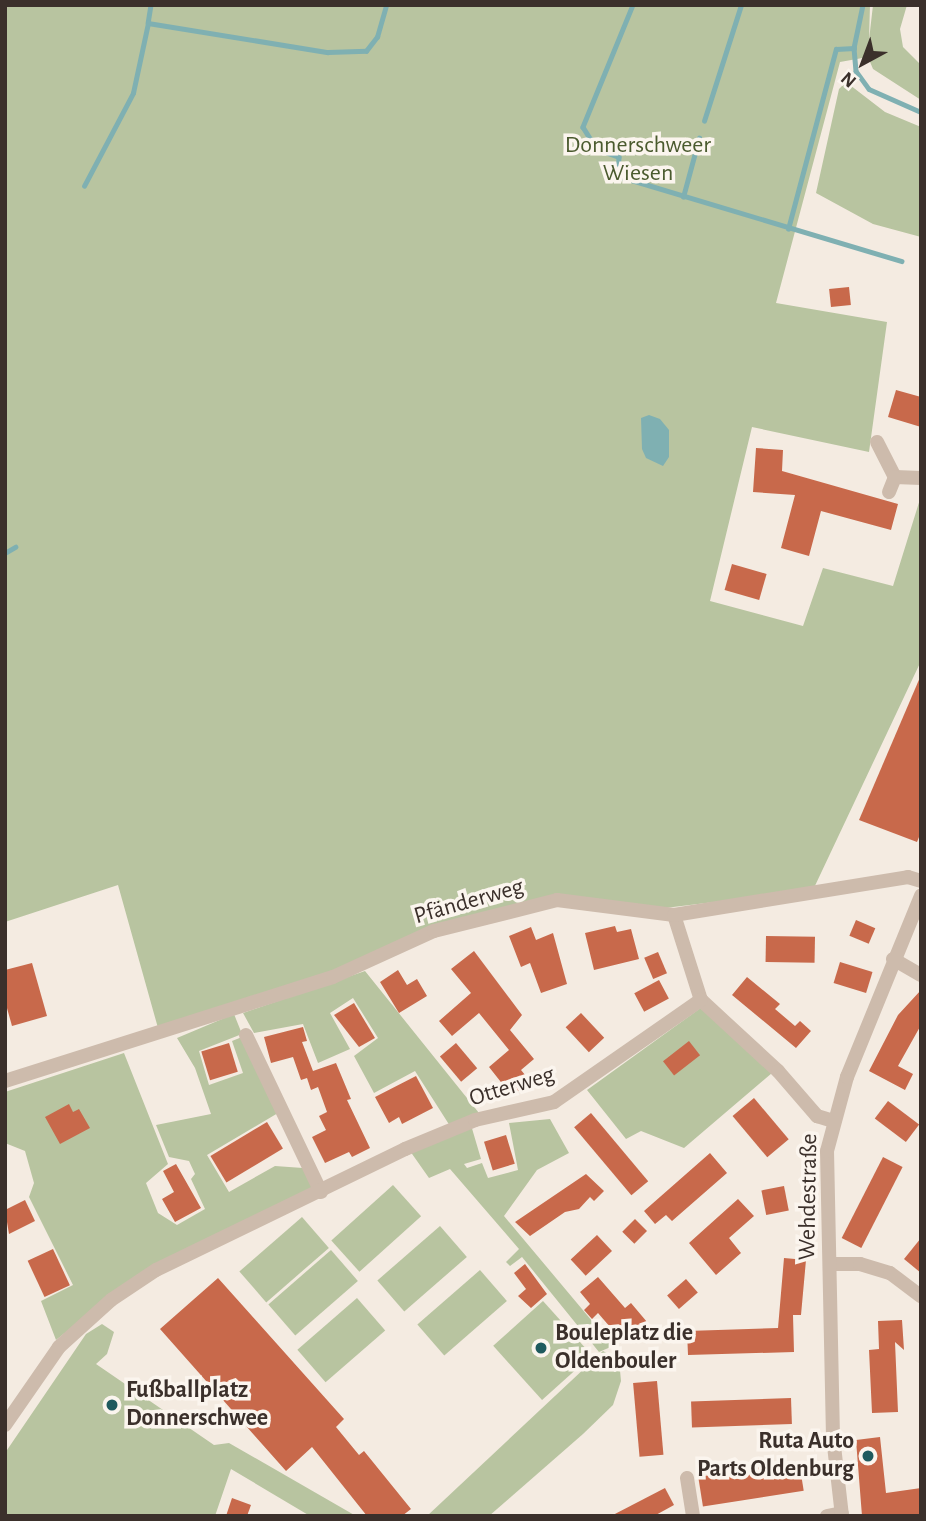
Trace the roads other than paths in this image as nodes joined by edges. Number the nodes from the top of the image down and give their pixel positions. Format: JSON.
{"nodes":[{"id":1,"x":877,"y":442,"type":"dead end"},
{"id":2,"x":895,"y":477,"type":"junction"},
{"id":3,"x":921,"y":478,"type":"edge"},
{"id":4,"x":889,"y":492,"type":"dead end"},
{"id":5,"x":921,"y":881,"type":"edge"},
{"id":6,"x":921,"y":896,"type":"edge"},
{"id":7,"x":674,"y":915,"type":"junction"},
{"id":8,"x":893,"y":959,"type":"junction"},
{"id":9,"x":921,"y":975,"type":"edge"},
{"id":10,"x":702,"y":1000,"type":"junction"},
{"id":11,"x":246,"y":1035,"type":"dead end"},
{"id":12,"x":5,"y":1081,"type":"edge"},
{"id":13,"x":833,"y":1121,"type":"junction"},
{"id":14,"x":321,"y":1192,"type":"junction"},
{"id":15,"x":830,"y":1264,"type":"junction"},
{"id":16,"x":921,"y":1296,"type":"edge"},
{"id":17,"x":5,"y":1425,"type":"edge"},
{"id":18,"x":687,"y":1478,"type":"dead end"},
{"id":19,"x":837,"y":1515,"type":"edge"},
{"id":20,"x":693,"y":1516,"type":"edge"}],
"edges":[{"from":1,"to":2,"type":"street"},
{"from":2,"to":3,"type":"street"},
{"from":2,"to":4,"type":"street"},
{"from":5,"to":7,"type":"street","name":"Pfänderweg"},
{"from":6,"to":8,"type":"street","name":"Wehdestraße"},
{"from":7,"to":10,"type":"street"},
{"from":7,"to":12,"type":"street","name":"Pfänderweg"},
{"from":8,"to":9,"type":"street"},
{"from":8,"to":13,"type":"street","name":"Wehdestraße"},
{"from":10,"to":13,"type":"street"},
{"from":10,"to":14,"type":"street","name":"Otterweg"},
{"from":11,"to":14,"type":"street"},
{"from":13,"to":15,"type":"street","name":"Wehdestraße"},
{"from":14,"to":17,"type":"street","name":"Otterweg"},
{"from":15,"to":16,"type":"street"},
{"from":15,"to":19,"type":"street","name":"Wehdestraße"},
{"from":18,"to":20,"type":"street"}]}
